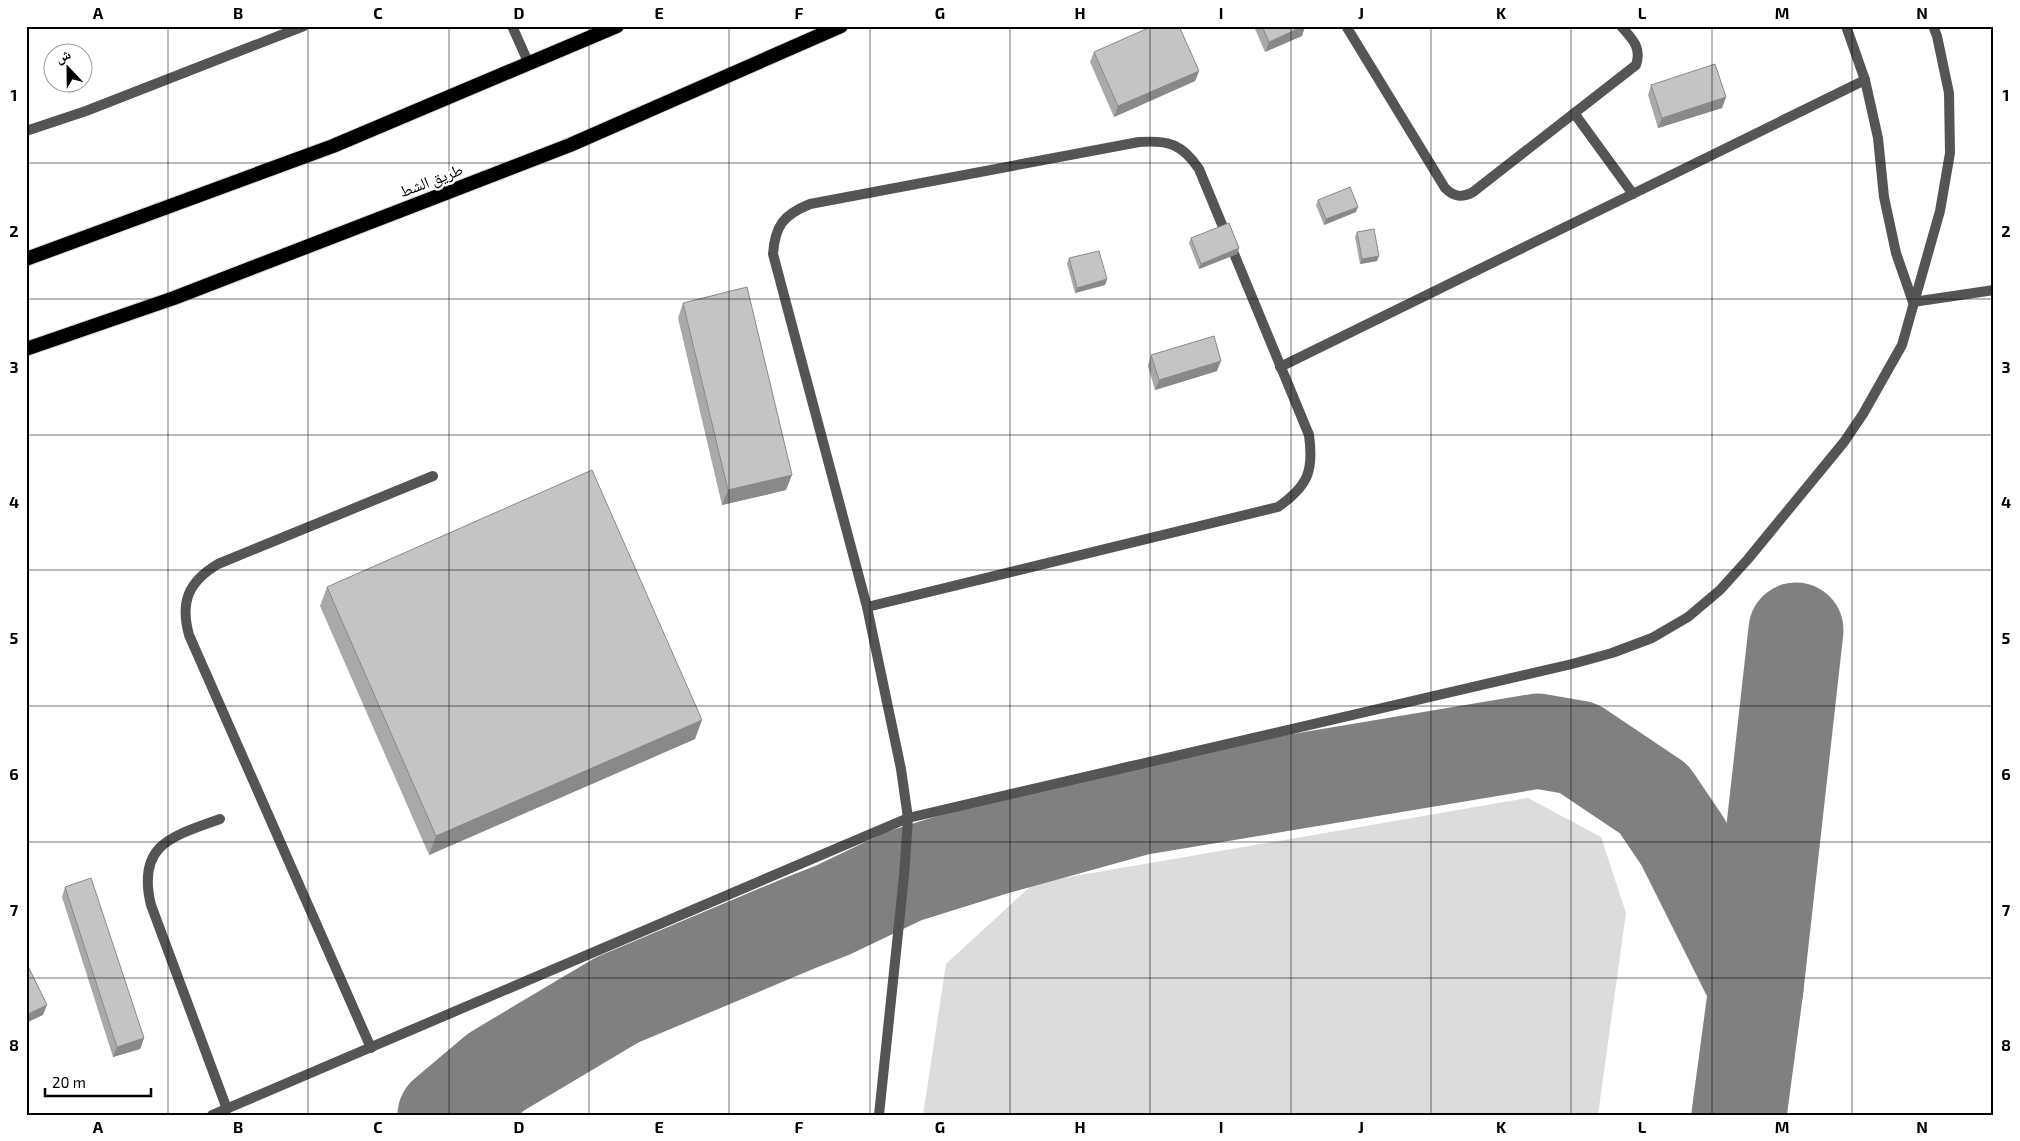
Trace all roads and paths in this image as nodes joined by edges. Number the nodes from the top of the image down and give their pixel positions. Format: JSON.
{"nodes":[{"id":1,"x":304,"y":26,"type":"edge"},
{"id":2,"x":512,"y":26,"type":"edge"},
{"id":3,"x":617,"y":26,"type":"edge"},
{"id":4,"x":841,"y":26,"type":"edge"},
{"id":5,"x":1346,"y":26,"type":"edge"},
{"id":6,"x":1621,"y":26,"type":"edge"},
{"id":7,"x":1846,"y":26,"type":"edge"},
{"id":8,"x":1933,"y":26,"type":"edge"},
{"id":9,"x":529,"y":64,"type":"junction"},
{"id":10,"x":1865,"y":80,"type":"junction"},
{"id":11,"x":1574,"y":113,"type":"junction"},
{"id":12,"x":26,"y":131,"type":"edge"},
{"id":13,"x":1633,"y":194,"type":"junction"},
{"id":14,"x":26,"y":259,"type":"edge"},
{"id":15,"x":1994,"y":290,"type":"edge"},
{"id":16,"x":1913,"y":302,"type":"junction"},
{"id":17,"x":26,"y":350,"type":"edge"},
{"id":18,"x":1280,"y":367,"type":"junction"},
{"id":19,"x":433,"y":476,"type":"dead end"},
{"id":20,"x":867,"y":607,"type":"junction"},
{"id":21,"x":908,"y":818,"type":"junction"},
{"id":22,"x":220,"y":819,"type":"dead end"},
{"id":23,"x":371,"y":1048,"type":"junction"},
{"id":24,"x":227,"y":1109,"type":"junction"},
{"id":25,"x":212,"y":1115,"type":"edge"},
{"id":26,"x":879,"y":1115,"type":"edge"}],
"edges":[{"from":1,"to":12,"type":"street"},
{"from":2,"to":9,"type":"street"},
{"from":3,"to":9,"type":"highway"},
{"from":4,"to":17,"type":"highway","name":"طريق الشط"},
{"from":5,"to":11,"type":"street"},
{"from":6,"to":11,"type":"street"},
{"from":7,"to":10,"type":"street"},
{"from":8,"to":16,"type":"street"},
{"from":9,"to":14,"type":"highway"},
{"from":10,"to":13,"type":"street"},
{"from":10,"to":16,"type":"street"},
{"from":11,"to":13,"type":"street"},
{"from":13,"to":18,"type":"street"},
{"from":15,"to":16,"type":"street"},
{"from":16,"to":21,"type":"street"},
{"from":18,"to":20,"type":"street"},
{"from":18,"to":20,"type":"street"},
{"from":19,"to":23,"type":"street"},
{"from":20,"to":21,"type":"street"},
{"from":21,"to":23,"type":"street"},
{"from":21,"to":26,"type":"street"},
{"from":22,"to":24,"type":"street"},
{"from":23,"to":24,"type":"street"},
{"from":24,"to":25,"type":"street"}]}
